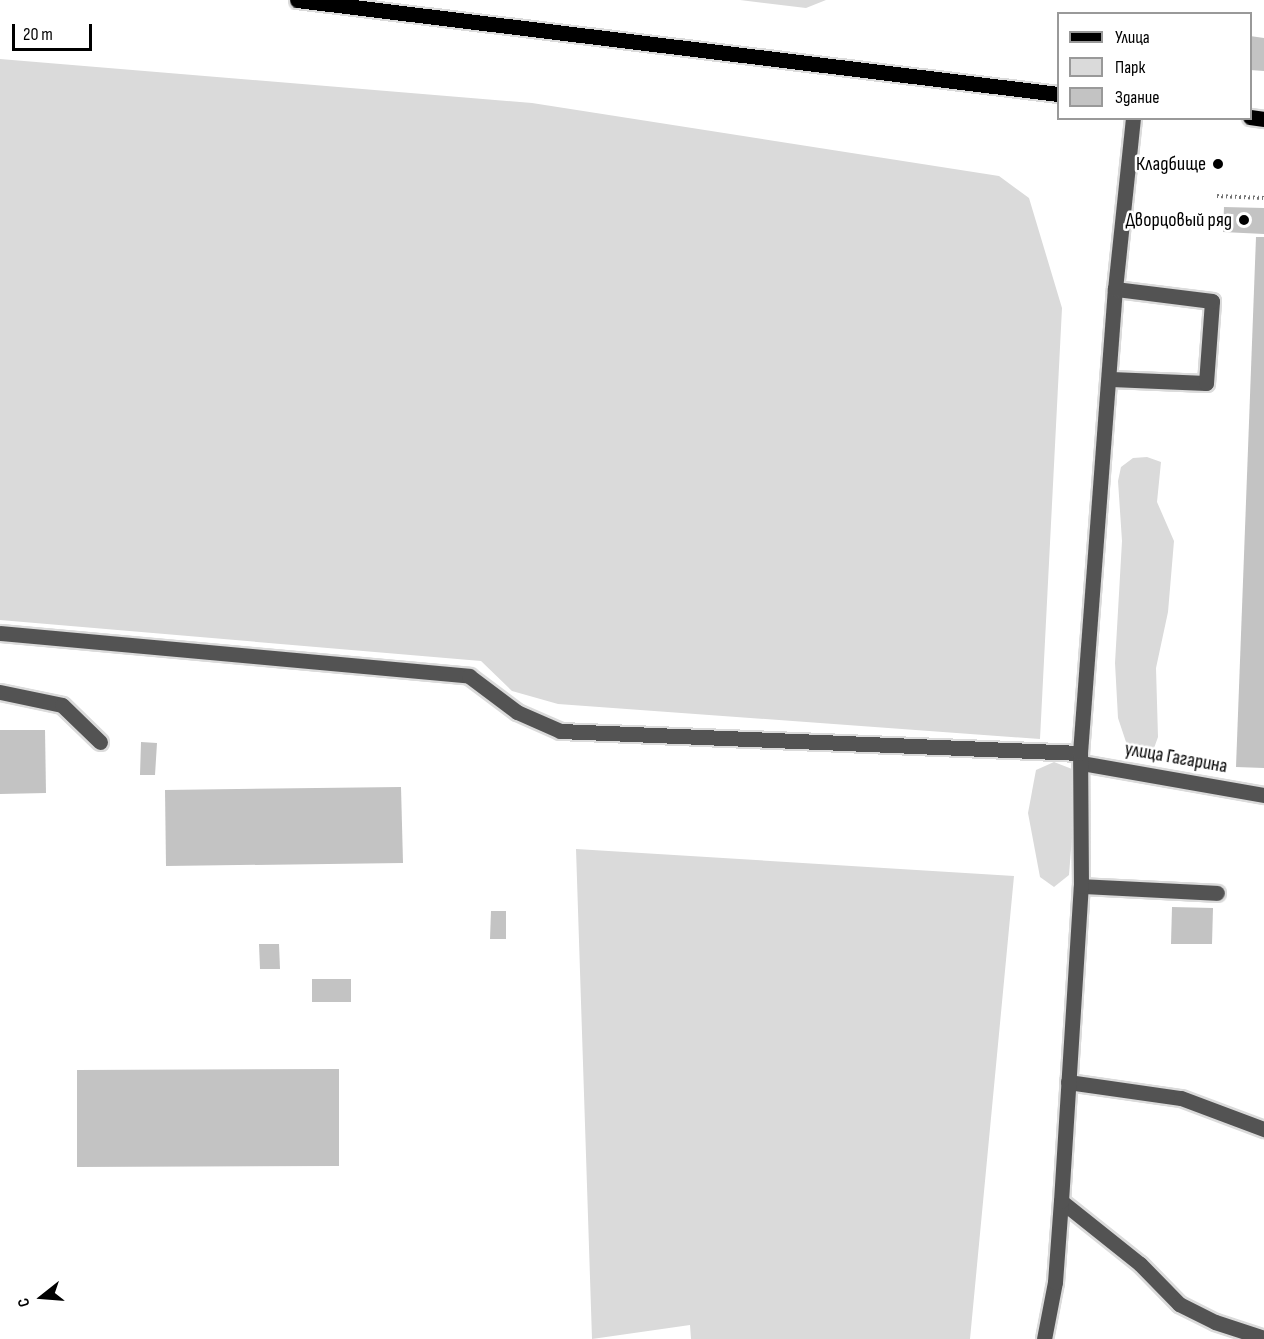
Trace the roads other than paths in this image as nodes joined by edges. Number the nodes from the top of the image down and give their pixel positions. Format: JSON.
{"nodes":[{"id":1,"x":297,"y":0,"type":"edge"},
{"id":2,"x":1057,"y":94,"type":"edge"},
{"id":3,"x":1133,"y":120,"type":"edge"},
{"id":4,"x":1115,"y":289,"type":"junction"},
{"id":5,"x":1111,"y":379,"type":"junction"},
{"id":6,"x":0,"y":633,"type":"edge"},
{"id":7,"x":0,"y":692,"type":"edge"},
{"id":8,"x":100,"y":742,"type":"dead end"},
{"id":9,"x":1081,"y":758,"type":"junction"},
{"id":10,"x":1264,"y":795,"type":"edge"},
{"id":11,"x":1081,"y":886,"type":"junction"},
{"id":12,"x":1217,"y":893,"type":"dead end"},
{"id":13,"x":1068,"y":1082,"type":"junction"},
{"id":14,"x":1264,"y":1129,"type":"edge"},
{"id":15,"x":1061,"y":1201,"type":"junction"},
{"id":16,"x":1264,"y":1338,"type":"edge"},
{"id":17,"x":1044,"y":1339,"type":"edge"}],
"edges":[{"from":1,"to":2,"type":"main road"},
{"from":3,"to":4,"type":"street"},
{"from":4,"to":5,"type":"street"},
{"from":4,"to":5,"type":"street"},
{"from":5,"to":9,"type":"street"},
{"from":6,"to":9,"type":"street","name":"улица Гагарина"},
{"from":7,"to":8,"type":"street"},
{"from":9,"to":10,"type":"street","name":"улица Гагарина"},
{"from":9,"to":11,"type":"street"},
{"from":11,"to":12,"type":"street"},
{"from":11,"to":13,"type":"street"},
{"from":13,"to":14,"type":"street"},
{"from":13,"to":15,"type":"street"},
{"from":15,"to":16,"type":"street"},
{"from":15,"to":17,"type":"street"}]}
